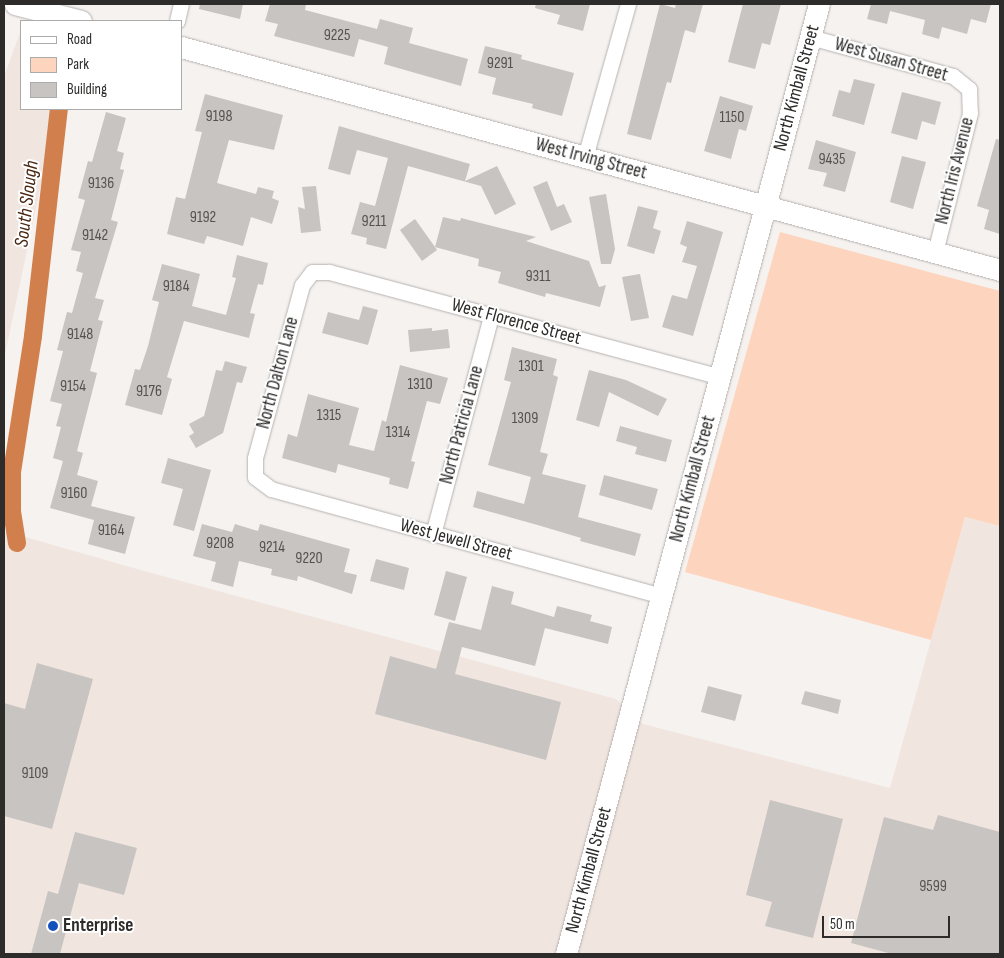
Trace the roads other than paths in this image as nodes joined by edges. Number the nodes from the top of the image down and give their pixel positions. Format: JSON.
{"nodes":[{"id":1,"x":15,"y":4,"type":"edge"},
{"id":2,"x":181,"y":4,"type":"edge"},
{"id":3,"x":628,"y":4,"type":"edge"},
{"id":4,"x":819,"y":4,"type":"edge"},
{"id":5,"x":77,"y":20,"type":"edge"},
{"id":6,"x":177,"y":20,"type":"edge"},
{"id":7,"x":810,"y":37,"type":"junction"},
{"id":8,"x":182,"y":48,"type":"edge"},
{"id":9,"x":969,"y":89,"type":"joint"},
{"id":10,"x":585,"y":157,"type":"junction"},
{"id":11,"x":765,"y":206,"type":"junction"},
{"id":12,"x":935,"y":252,"type":"junction"},
{"id":13,"x":1000,"y":270,"type":"edge"},
{"id":14,"x":312,"y":272,"type":"joint"},
{"id":15,"x":491,"y":316,"type":"junction"},
{"id":16,"x":720,"y":376,"type":"junction"},
{"id":17,"x":255,"y":477,"type":"joint"},
{"id":18,"x":433,"y":534,"type":"junction"},
{"id":19,"x":662,"y":596,"type":"junction"},
{"id":20,"x":566,"y":954,"type":"edge"}],
"edges":[{"from":1,"to":5,"type":"street"},
{"from":2,"to":6,"type":"street"},
{"from":3,"to":10,"type":"street"},
{"from":4,"to":7,"type":"street","name":"North Kimball Street"},
{"from":7,"to":9,"type":"street","name":"West Susan Street"},
{"from":7,"to":11,"type":"street","name":"North Kimball Street"},
{"from":8,"to":10,"type":"street","name":"West Irving Street"},
{"from":9,"to":12,"type":"street","name":"North Iris Avenue"},
{"from":10,"to":11,"type":"street","name":"West Irving Street"},
{"from":11,"to":12,"type":"street","name":"West Irving Street"},
{"from":11,"to":16,"type":"street","name":"North Kimball Street"},
{"from":12,"to":13,"type":"street","name":"West Irving Street"},
{"from":14,"to":15,"type":"street","name":"West Florence Street"},
{"from":14,"to":17,"type":"street","name":"North Dalton Lane"},
{"from":15,"to":16,"type":"street","name":"West Florence Street"},
{"from":15,"to":18,"type":"street","name":"North Patricia Lane"},
{"from":16,"to":19,"type":"street","name":"North Kimball Street"},
{"from":17,"to":18,"type":"street","name":"West Jewell Street"},
{"from":18,"to":19,"type":"street","name":"West Jewell Street"},
{"from":19,"to":20,"type":"street","name":"North Kimball Street"}]}
